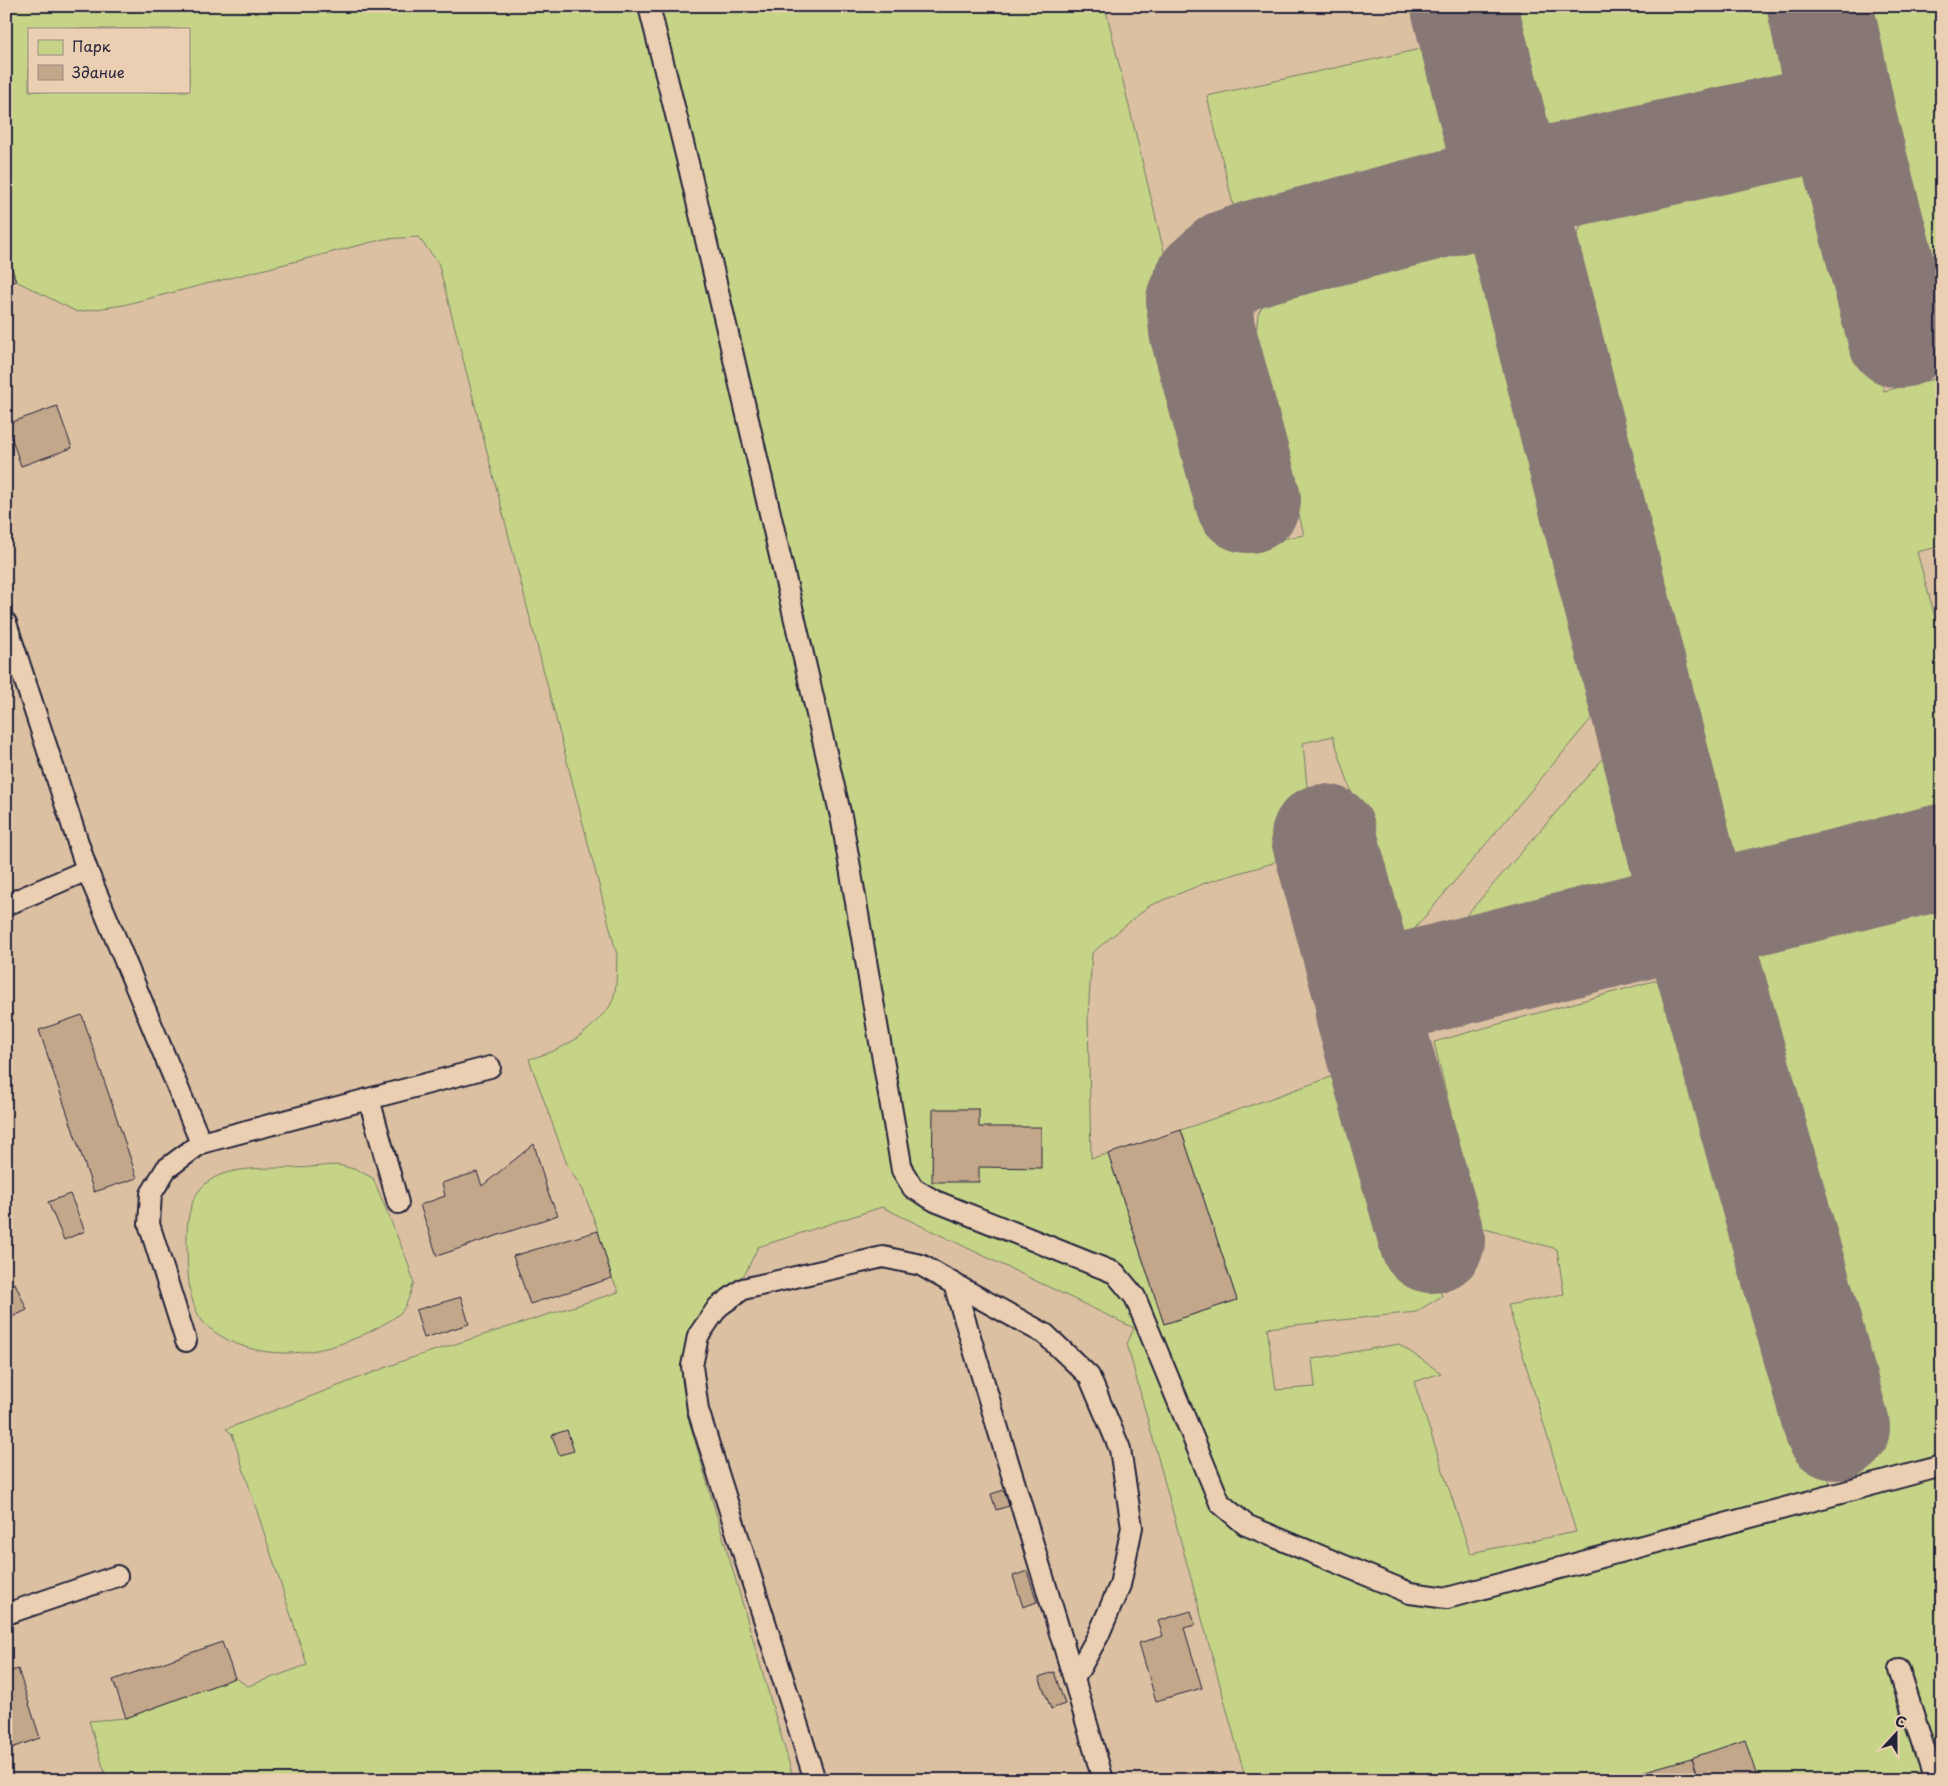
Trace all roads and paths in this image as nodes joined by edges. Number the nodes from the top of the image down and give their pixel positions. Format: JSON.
{"nodes":[{"id":1,"x":649,"y":6,"type":"edge"},
{"id":2,"x":6,"y":623,"type":"edge"},
{"id":3,"x":86,"y":870,"type":"junction"},
{"id":4,"x":6,"y":905,"type":"edge"},
{"id":5,"x":490,"y":1067,"type":"dead end"},
{"id":6,"x":368,"y":1099,"type":"junction"},
{"id":7,"x":201,"y":1143,"type":"junction"},
{"id":8,"x":398,"y":1203,"type":"dead end"},
{"id":9,"x":954,"y":1284,"type":"junction"},
{"id":10,"x":186,"y":1341,"type":"dead end"},
{"id":11,"x":1942,"y":1466,"type":"edge"},
{"id":12,"x":117,"y":1576,"type":"dead end"},
{"id":13,"x":6,"y":1614,"type":"edge"},
{"id":14,"x":1899,"y":1670,"type":"dead end"},
{"id":15,"x":1074,"y":1679,"type":"junction"},
{"id":16,"x":815,"y":1780,"type":"edge"},
{"id":17,"x":1103,"y":1780,"type":"edge"},
{"id":18,"x":1934,"y":1780,"type":"edge"}],
"edges":[{"from":1,"to":11,"type":"lane"},
{"from":2,"to":3,"type":"lane"},
{"from":3,"to":4,"type":"lane"},
{"from":3,"to":7,"type":"lane"},
{"from":5,"to":6,"type":"lane"},
{"from":6,"to":7,"type":"lane"},
{"from":6,"to":8,"type":"lane"},
{"from":7,"to":10,"type":"lane"},
{"from":9,"to":15,"type":"lane"},
{"from":9,"to":15,"type":"lane"},
{"from":9,"to":16,"type":"lane"},
{"from":12,"to":13,"type":"lane"},
{"from":14,"to":18,"type":"lane"},
{"from":15,"to":17,"type":"lane"}]}
